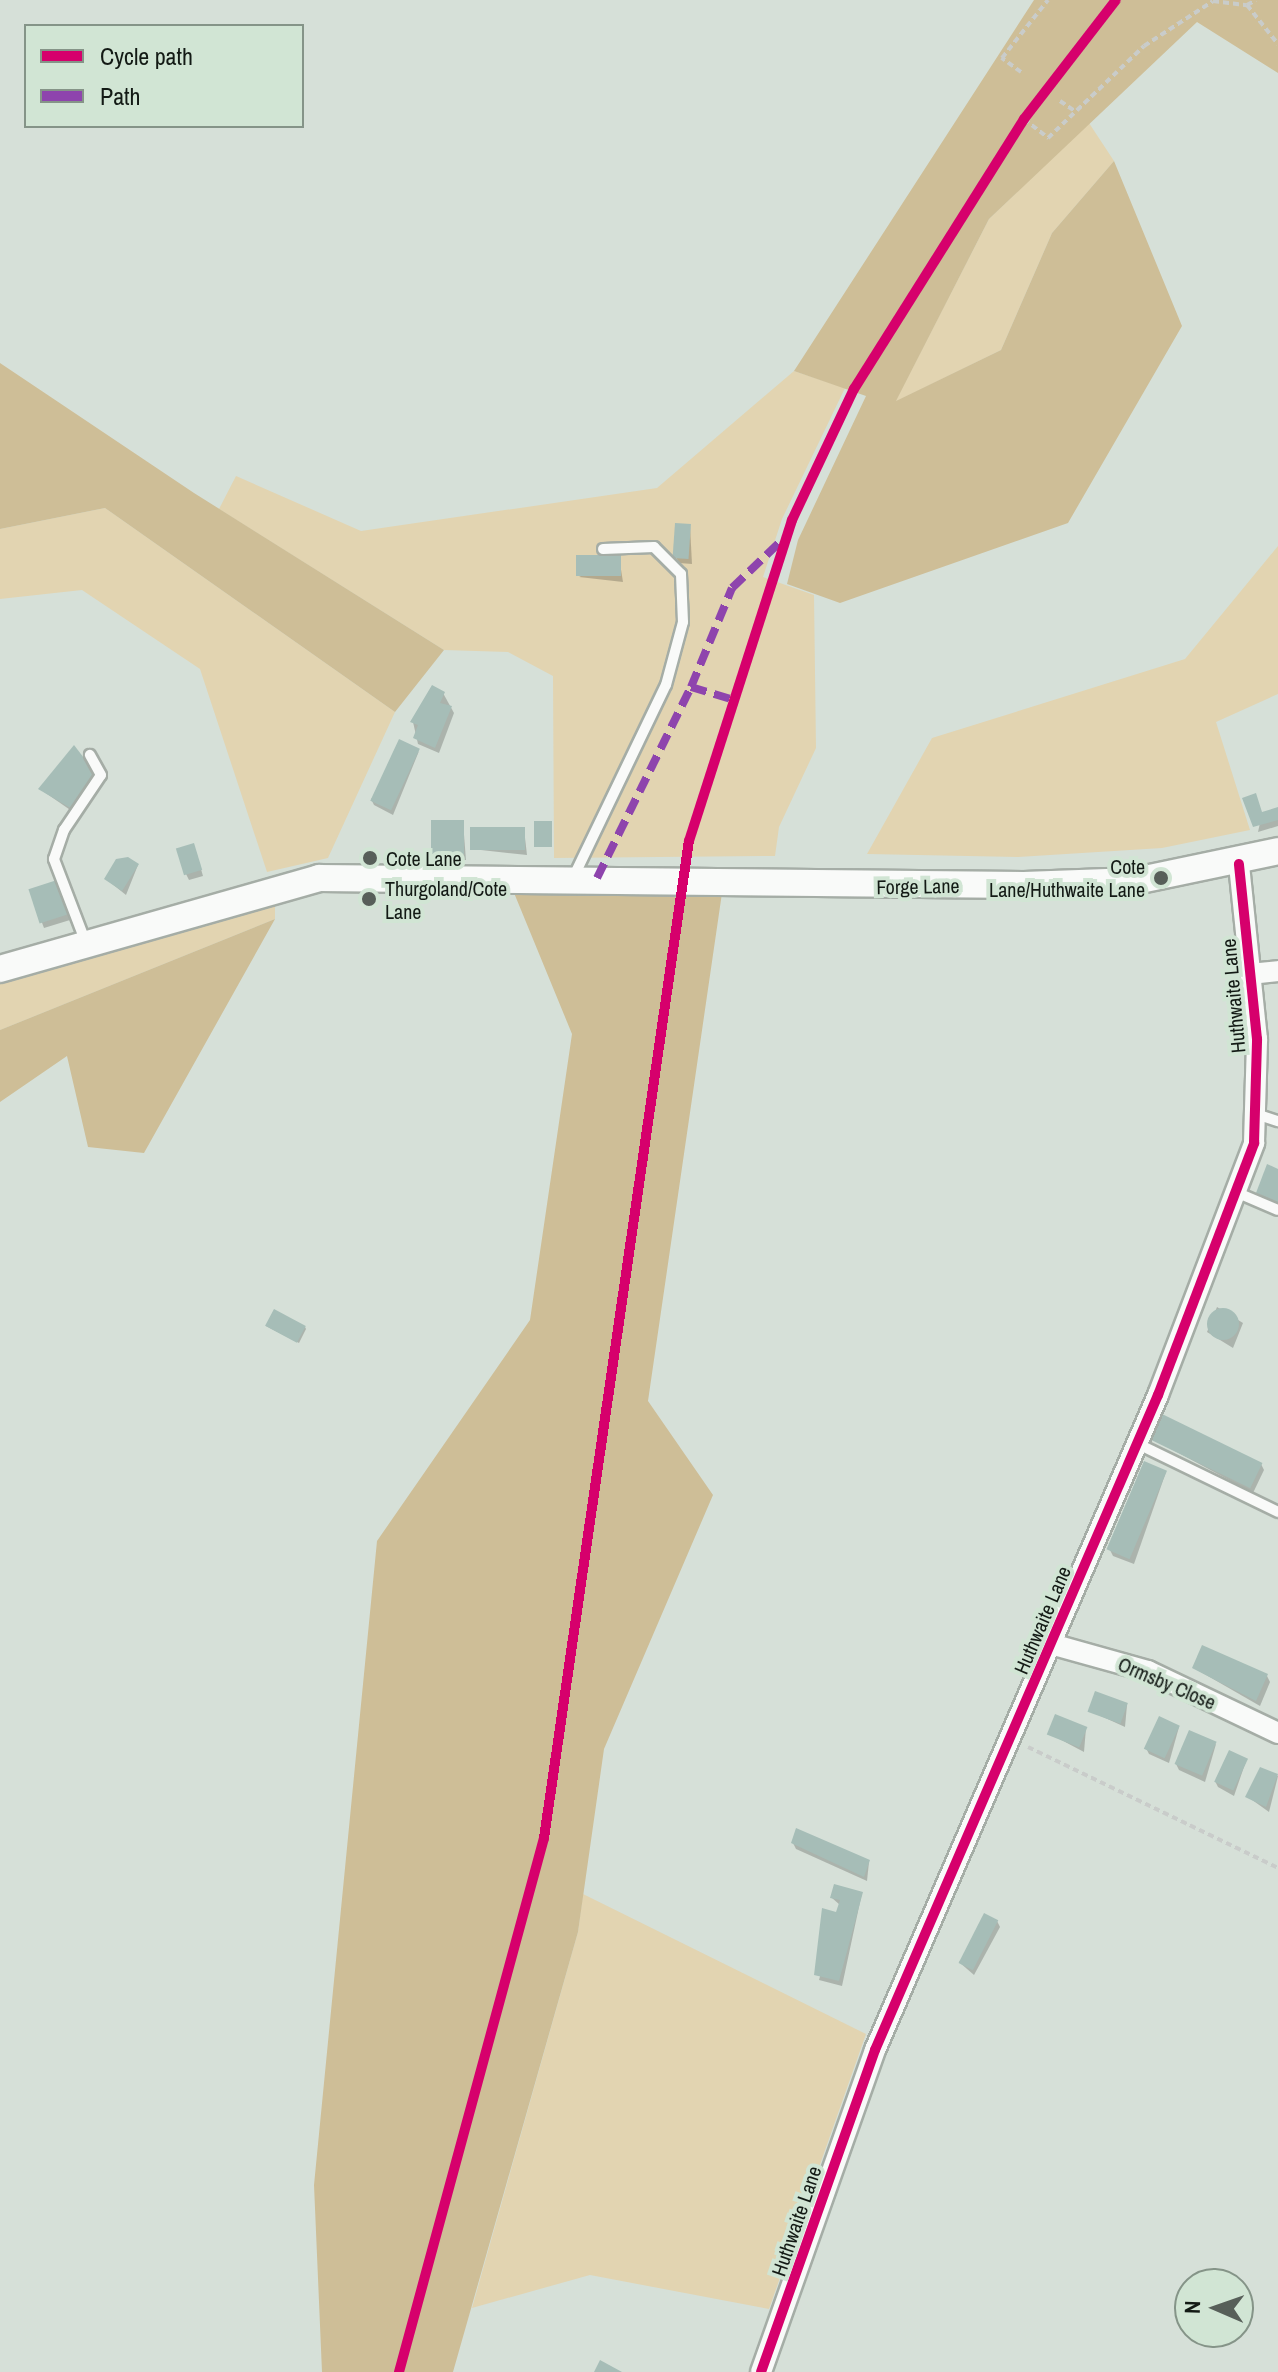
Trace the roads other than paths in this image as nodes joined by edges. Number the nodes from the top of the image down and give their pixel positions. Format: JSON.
{"nodes":[{"id":1,"x":603,"y":549,"type":"dead end"},
{"id":2,"x":90,"y":755,"type":"dead end"},
{"id":3,"x":1278,"y":851,"type":"edge"},
{"id":4,"x":1239,"y":864,"type":"junction"},
{"id":5,"x":573,"y":878,"type":"junction"},
{"id":6,"x":87,"y":945,"type":"junction"},
{"id":7,"x":0,"y":969,"type":"edge"},
{"id":8,"x":1278,"y":971,"type":"edge"},
{"id":9,"x":1250,"y":974,"type":"junction"},
{"id":10,"x":1268,"y":1118,"type":"edge"},
{"id":11,"x":1238,"y":1193,"type":"junction"},
{"id":12,"x":1278,"y":1210,"type":"edge"},
{"id":13,"x":1138,"y":1444,"type":"junction"},
{"id":14,"x":1278,"y":1512,"type":"edge"},
{"id":15,"x":1051,"y":1644,"type":"junction"},
{"id":16,"x":1278,"y":1733,"type":"edge"},
{"id":17,"x":761,"y":2372,"type":"edge"}],
"edges":[{"from":1,"to":5,"type":"lane"},
{"from":2,"to":6,"type":"lane"},
{"from":3,"to":4,"type":"street","name":"Forge Lane"},
{"from":4,"to":5,"type":"street","name":"Forge Lane"},
{"from":4,"to":9,"type":"street","name":"Huthwaite Lane"},
{"from":5,"to":6,"type":"street"},
{"from":6,"to":7,"type":"street"},
{"from":8,"to":9,"type":"street"},
{"from":9,"to":10,"type":"street","name":"Huthwaite Lane"},
{"from":10,"to":11,"type":"street","name":"Huthwaite Lane"},
{"from":11,"to":12,"type":"lane"},
{"from":11,"to":13,"type":"street","name":"Huthwaite Lane"},
{"from":13,"to":14,"type":"lane"},
{"from":13,"to":15,"type":"street","name":"Huthwaite Lane"},
{"from":15,"to":16,"type":"street","name":"Ormsby Close"},
{"from":15,"to":17,"type":"street","name":"Huthwaite Lane"}]}
